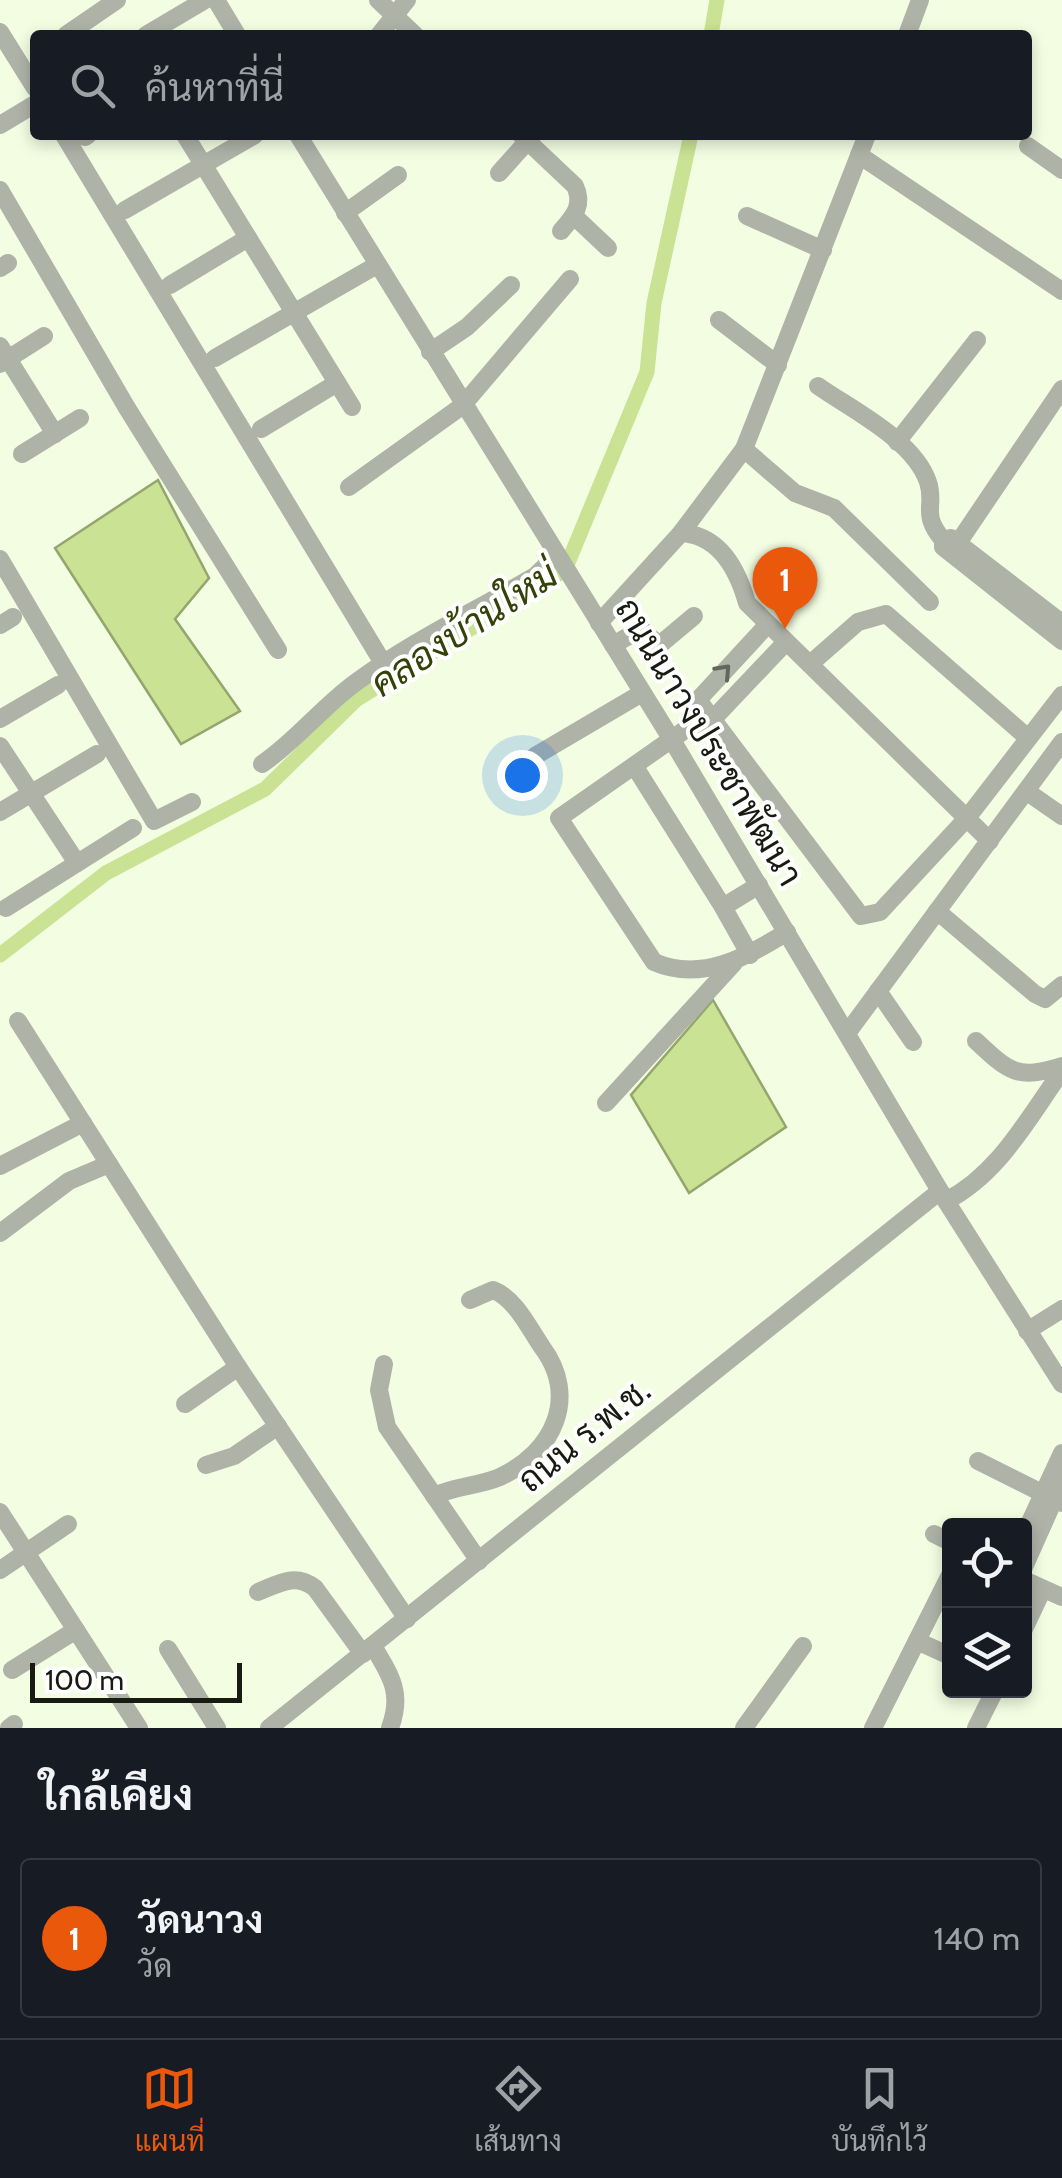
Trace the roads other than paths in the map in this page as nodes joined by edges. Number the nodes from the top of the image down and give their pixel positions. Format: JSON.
{"nodes":[{"id":1,"x":118,"y":0,"type":"edge"},
{"id":2,"x":205,"y":0,"type":"edge"},
{"id":3,"x":216,"y":0,"type":"edge"},
{"id":4,"x":378,"y":0,"type":"edge"},
{"id":5,"x":407,"y":0,"type":"edge"},
{"id":6,"x":920,"y":0,"type":"edge"},
{"id":7,"x":395,"y":16,"type":"junction"},
{"id":8,"x":73,"y":30,"type":"edge"},
{"id":9,"x":154,"y":30,"type":"edge"},
{"id":10,"x":234,"y":30,"type":"edge"},
{"id":11,"x":382,"y":30,"type":"edge"},
{"id":12,"x":410,"y":30,"type":"edge"},
{"id":13,"x":908,"y":30,"type":"edge"},
{"id":14,"x":0,"y":32,"type":"edge"},
{"id":15,"x":30,"y":80,"type":"edge"},
{"id":16,"x":30,"y":107,"type":"edge"},
{"id":17,"x":0,"y":126,"type":"edge"},
{"id":18,"x":67,"y":140,"type":"edge"},
{"id":19,"x":188,"y":140,"type":"edge"},
{"id":20,"x":246,"y":140,"type":"edge"},
{"id":21,"x":301,"y":140,"type":"edge"},
{"id":22,"x":525,"y":140,"type":"edge"},
{"id":23,"x":530,"y":140,"type":"edge"},
{"id":24,"x":865,"y":140,"type":"edge"},
{"id":25,"x":1028,"y":146,"type":"dead end"},
{"id":26,"x":860,"y":155,"type":"junction"},
{"id":27,"x":204,"y":165,"type":"junction"},
{"id":28,"x":1062,"y":170,"type":"edge"},
{"id":29,"x":500,"y":173,"type":"dead end"},
{"id":30,"x":398,"y":174,"type":"dead end"},
{"id":31,"x":0,"y":190,"type":"edge"},
{"id":32,"x":125,"y":210,"type":"dead end"},
{"id":33,"x":345,"y":213,"type":"junction"},
{"id":34,"x":747,"y":216,"type":"dead end"},
{"id":35,"x":248,"y":238,"type":"junction"},
{"id":36,"x":608,"y":248,"type":"dead end"},
{"id":37,"x":823,"y":250,"type":"junction"},
{"id":38,"x":376,"y":265,"type":"junction"},
{"id":39,"x":570,"y":279,"type":"dead end"},
{"id":40,"x":170,"y":285,"type":"dead end"},
{"id":41,"x":511,"y":285,"type":"dead end"},
{"id":42,"x":1062,"y":291,"type":"edge"},
{"id":43,"x":294,"y":313,"type":"junction"},
{"id":44,"x":719,"y":320,"type":"dead end"},
{"id":45,"x":44,"y":336,"type":"dead end"},
{"id":46,"x":977,"y":340,"type":"dead end"},
{"id":47,"x":430,"y":352,"type":"junction"},
{"id":48,"x":3,"y":356,"type":"edge"},
{"id":49,"x":216,"y":358,"type":"dead end"},
{"id":50,"x":778,"y":365,"type":"junction"},
{"id":51,"x":337,"y":383,"type":"junction"},
{"id":52,"x":818,"y":386,"type":"dead end"},
{"id":53,"x":1062,"y":388,"type":"edge"},
{"id":54,"x":462,"y":406,"type":"junction"},
{"id":55,"x":352,"y":407,"type":"dead end"},
{"id":56,"x":80,"y":418,"type":"dead end"},
{"id":57,"x":260,"y":429,"type":"dead end"},
{"id":58,"x":54,"y":434,"type":"junction"},
{"id":59,"x":897,"y":442,"type":"junction"},
{"id":60,"x":744,"y":449,"type":"junction"},
{"id":61,"x":22,"y":454,"type":"dead end"},
{"id":62,"x":348,"y":486,"type":"dead end"},
{"id":63,"x":681,"y":533,"type":"junction"},
{"id":64,"x":950,"y":542,"type":"junction"},
{"id":65,"x":557,"y":558,"type":"junction"},
{"id":66,"x":0,"y":559,"type":"edge"},
{"id":67,"x":930,"y":602,"type":"dead end"},
{"id":68,"x":694,"y":616,"type":"dead end"},
{"id":69,"x":599,"y":623,"type":"junction"},
{"id":70,"x":1062,"y":623,"type":"edge"},
{"id":71,"x":768,"y":624,"type":"junction"},
{"id":72,"x":1062,"y":641,"type":"edge"},
{"id":73,"x":786,"y":642,"type":"junction"},
{"id":74,"x":613,"y":645,"type":"junction"},
{"id":75,"x":278,"y":650,"type":"dead end"},
{"id":76,"x":383,"y":663,"type":"junction"},
{"id":77,"x":810,"y":664,"type":"junction"},
{"id":78,"x":58,"y":685,"type":"dead end"},
{"id":79,"x":642,"y":693,"type":"junction"},
{"id":80,"x":1062,"y":695,"type":"edge"},
{"id":81,"x":698,"y":700,"type":"junction"},
{"id":82,"x":0,"y":719,"type":"edge"},
{"id":83,"x":713,"y":719,"type":"junction"},
{"id":84,"x":692,"y":725,"type":"junction"},
{"id":85,"x":1028,"y":738,"type":"junction"},
{"id":86,"x":672,"y":740,"type":"junction"},
{"id":87,"x":1062,"y":742,"type":"edge"},
{"id":88,"x":0,"y":746,"type":"edge"},
{"id":89,"x":97,"y":754,"type":"dead end"},
{"id":90,"x":536,"y":756,"type":"dead end"},
{"id":91,"x":262,"y":764,"type":"dead end"},
{"id":92,"x":635,"y":767,"type":"junction"},
{"id":93,"x":1026,"y":791,"type":"junction"},
{"id":94,"x":30,"y":794,"type":"junction"},
{"id":95,"x":192,"y":802,"type":"dead end"},
{"id":96,"x":0,"y":812,"type":"edge"},
{"id":97,"x":1062,"y":816,"type":"edge"},
{"id":98,"x":967,"y":818,"type":"junction"},
{"id":99,"x":133,"y":828,"type":"dead end"},
{"id":100,"x":990,"y":840,"type":"junction"},
{"id":101,"x":77,"y":863,"type":"junction"},
{"id":102,"x":759,"y":885,"type":"junction"},
{"id":103,"x":723,"y":907,"type":"junction"},
{"id":104,"x":6,"y":908,"type":"dead end"},
{"id":105,"x":937,"y":911,"type":"junction"},
{"id":106,"x":788,"y":932,"type":"junction"},
{"id":107,"x":742,"y":959,"type":"junction"},
{"id":108,"x":1062,"y":985,"type":"edge"},
{"id":109,"x":878,"y":991,"type":"junction"},
{"id":110,"x":18,"y":1021,"type":"dead end"},
{"id":111,"x":848,"y":1032,"type":"junction"},
{"id":112,"x":976,"y":1041,"type":"dead end"},
{"id":113,"x":913,"y":1042,"type":"dead end"},
{"id":114,"x":1062,"y":1069,"type":"edge"},
{"id":115,"x":606,"y":1104,"type":"dead end"},
{"id":116,"x":83,"y":1123,"type":"junction"},
{"id":117,"x":109,"y":1164,"type":"junction"},
{"id":118,"x":0,"y":1166,"type":"edge"},
{"id":119,"x":943,"y":1196,"type":"junction"},
{"id":120,"x":0,"y":1233,"type":"edge"},
{"id":121,"x":470,"y":1300,"type":"dead end"},
{"id":122,"x":1059,"y":1317,"type":"edge"},
{"id":123,"x":1027,"y":1331,"type":"junction"},
{"id":124,"x":384,"y":1364,"type":"dead end"},
{"id":125,"x":238,"y":1367,"type":"junction"},
{"id":126,"x":1062,"y":1384,"type":"edge"},
{"id":127,"x":185,"y":1404,"type":"dead end"},
{"id":128,"x":278,"y":1426,"type":"junction"},
{"id":129,"x":1062,"y":1452,"type":"edge"},
{"id":130,"x":978,"y":1461,"type":"dead end"},
{"id":131,"x":206,"y":1465,"type":"dead end"},
{"id":132,"x":1055,"y":1494,"type":"edge"},
{"id":133,"x":434,"y":1496,"type":"junction"},
{"id":134,"x":0,"y":1512,"type":"edge"},
{"id":135,"x":68,"y":1524,"type":"dead end"},
{"id":136,"x":1032,"y":1524,"type":"edge"},
{"id":137,"x":1032,"y":1547,"type":"edge"},
{"id":138,"x":26,"y":1553,"type":"junction"},
{"id":139,"x":478,"y":1561,"type":"junction"},
{"id":140,"x":0,"y":1570,"type":"edge"},
{"id":141,"x":1032,"y":1584,"type":"edge"},
{"id":142,"x":1044,"y":1589,"type":"junction"},
{"id":143,"x":942,"y":1591,"type":"edge"},
{"id":144,"x":258,"y":1592,"type":"dead end"},
{"id":145,"x":1062,"y":1598,"type":"edge"},
{"id":146,"x":1032,"y":1613,"type":"edge"},
{"id":147,"x":407,"y":1618,"type":"junction"},
{"id":148,"x":76,"y":1630,"type":"junction"},
{"id":149,"x":916,"y":1640,"type":"junction"},
{"id":150,"x":803,"y":1646,"type":"dead end"},
{"id":151,"x":168,"y":1649,"type":"dead end"},
{"id":152,"x":368,"y":1650,"type":"junction"},
{"id":153,"x":942,"y":1652,"type":"edge"},
{"id":154,"x":12,"y":1670,"type":"dead end"},
{"id":155,"x":991,"y":1698,"type":"edge"},
{"id":156,"x":277,"y":1725,"type":"edge"},
{"id":157,"x":875,"y":1727,"type":"edge"},
{"id":158,"x":139,"y":1728,"type":"edge"},
{"id":159,"x":217,"y":1728,"type":"edge"},
{"id":160,"x":390,"y":1728,"type":"edge"},
{"id":161,"x":744,"y":1728,"type":"edge"},
{"id":162,"x":976,"y":1728,"type":"edge"}],
"edges":[{"from":1,"to":8,"type":"street"},
{"from":2,"to":9,"type":"street"},
{"from":3,"to":10,"type":"street"},
{"from":4,"to":7,"type":"street"},
{"from":5,"to":7,"type":"street"},
{"from":6,"to":13,"type":"street"},
{"from":7,"to":11,"type":"street"},
{"from":7,"to":12,"type":"street"},
{"from":14,"to":15,"type":"street"},
{"from":16,"to":17,"type":"street"},
{"from":18,"to":76,"type":"street"},
{"from":19,"to":27,"type":"street"},
{"from":20,"to":27,"type":"street"},
{"from":21,"to":33,"type":"street","name":"ถนนนาวงประชาพัฒนา"},
{"from":22,"to":29,"type":"street"},
{"from":23,"to":36,"type":"street"},
{"from":24,"to":26,"type":"street"},
{"from":25,"to":28,"type":"street"},
{"from":26,"to":37,"type":"street"},
{"from":26,"to":42,"type":"street"},
{"from":27,"to":32,"type":"street"},
{"from":27,"to":35,"type":"street"},
{"from":30,"to":33,"type":"street"},
{"from":31,"to":75,"type":"street"},
{"from":33,"to":38,"type":"street","name":"ถนนนาวงประชาพัฒนา"},
{"from":34,"to":37,"type":"street"},
{"from":35,"to":40,"type":"street"},
{"from":35,"to":43,"type":"street"},
{"from":37,"to":50,"type":"street"},
{"from":38,"to":43,"type":"street"},
{"from":38,"to":47,"type":"street","name":"ถนนนาวงประชาพัฒนา"},
{"from":39,"to":54,"type":"street"},
{"from":41,"to":47,"type":"street"},
{"from":43,"to":49,"type":"street"},
{"from":43,"to":51,"type":"street"},
{"from":44,"to":50,"type":"street"},
{"from":45,"to":48,"type":"street"},
{"from":46,"to":59,"type":"street"},
{"from":47,"to":54,"type":"street","name":"ถนนนาวงประชาพัฒนา"},
{"from":48,"to":58,"type":"street"},
{"from":50,"to":60,"type":"street"},
{"from":51,"to":55,"type":"street"},
{"from":51,"to":57,"type":"street"},
{"from":52,"to":59,"type":"street"},
{"from":53,"to":64,"type":"street"},
{"from":54,"to":62,"type":"street"},
{"from":54,"to":65,"type":"street","name":"ถนนนาวงประชาพัฒนา"},
{"from":56,"to":58,"type":"street"},
{"from":58,"to":61,"type":"street"},
{"from":59,"to":64,"type":"street"},
{"from":60,"to":63,"type":"street"},
{"from":60,"to":67,"type":"street"},
{"from":63,"to":69,"type":"street"},
{"from":63,"to":71,"type":"street"},
{"from":64,"to":70,"type":"street"},
{"from":64,"to":72,"type":"street"},
{"from":65,"to":69,"type":"street","name":"ถนนนาวงประชาพัฒนา"},
{"from":65,"to":76,"type":"street"},
{"from":66,"to":95,"type":"street"},
{"from":68,"to":74,"type":"street"},
{"from":69,"to":74,"type":"street","name":"ถนนนาวงประชาพัฒนา"},
{"from":71,"to":73,"type":"street"},
{"from":81,"to":71,"type":"street","one_way":true},
{"from":73,"to":77,"type":"street"},
{"from":73,"to":83,"type":"street"},
{"from":74,"to":79,"type":"street","name":"ถนนนาวงประชาพัฒนา"},
{"from":76,"to":91,"type":"street"},
{"from":77,"to":85,"type":"street"},
{"from":77,"to":98,"type":"street"},
{"from":78,"to":82,"type":"street"},
{"from":79,"to":86,"type":"street","name":"ถนนนาวงประชาพัฒนา"},
{"from":79,"to":90,"type":"street"},
{"from":80,"to":85,"type":"street"},
{"from":81,"to":83,"type":"street"},
{"from":81,"to":84,"type":"street"},
{"from":83,"to":84,"type":"street"},
{"from":83,"to":98,"type":"street"},
{"from":84,"to":86,"type":"street"},
{"from":85,"to":98,"type":"street"},
{"from":86,"to":92,"type":"street"},
{"from":86,"to":102,"type":"street","name":"ถนนนาวงประชาพัฒนา"},
{"from":87,"to":93,"type":"street"},
{"from":88,"to":94,"type":"street"},
{"from":89,"to":94,"type":"street"},
{"from":92,"to":103,"type":"street"},
{"from":92,"to":107,"type":"street"},
{"from":93,"to":97,"type":"street"},
{"from":93,"to":100,"type":"street"},
{"from":94,"to":96,"type":"street"},
{"from":94,"to":101,"type":"street"},
{"from":98,"to":100,"type":"street"},
{"from":99,"to":101,"type":"street"},
{"from":100,"to":105,"type":"street"},
{"from":101,"to":104,"type":"street"},
{"from":102,"to":103,"type":"street"},
{"from":102,"to":106,"type":"street","name":"ถนนนาวงประชาพัฒนา"},
{"from":103,"to":107,"type":"street"},
{"from":105,"to":108,"type":"street"},
{"from":105,"to":109,"type":"street"},
{"from":106,"to":107,"type":"street"},
{"from":106,"to":111,"type":"street","name":"ถนนนาวงประชาพัฒนา"},
{"from":107,"to":115,"type":"street"},
{"from":109,"to":111,"type":"street"},
{"from":109,"to":113,"type":"street"},
{"from":110,"to":116,"type":"street"},
{"from":111,"to":119,"type":"street","name":"ถนนนาวงประชาพัฒนา"},
{"from":112,"to":114,"type":"street"},
{"from":114,"to":119,"type":"street","name":"ถนน ร.พ.ช."},
{"from":116,"to":117,"type":"street"},
{"from":116,"to":118,"type":"street"},
{"from":117,"to":120,"type":"street"},
{"from":117,"to":125,"type":"street"},
{"from":119,"to":123,"type":"street","name":"ถนนนาวงประชาพัฒนา"},
{"from":119,"to":139,"type":"street","name":"ถนน ร.พ.ช."},
{"from":121,"to":133,"type":"street"},
{"from":122,"to":123,"type":"street"},
{"from":123,"to":126,"type":"street","name":"ถนนนาวงประชาพัฒนา"},
{"from":124,"to":133,"type":"street"},
{"from":125,"to":127,"type":"street"},
{"from":125,"to":128,"type":"street"},
{"from":128,"to":131,"type":"street"},
{"from":128,"to":147,"type":"street"},
{"from":129,"to":132,"type":"street"},
{"from":130,"to":132,"type":"street"},
{"from":132,"to":136,"type":"street"},
{"from":132,"to":137,"type":"street"},
{"from":133,"to":139,"type":"street"},
{"from":134,"to":138,"type":"street"},
{"from":135,"to":138,"type":"street"},
{"from":138,"to":140,"type":"street"},
{"from":138,"to":148,"type":"street"},
{"from":139,"to":147,"type":"street","name":"ถนน ร.พ.ช."},
{"from":141,"to":142,"type":"street"},
{"from":142,"to":145,"type":"street"},
{"from":142,"to":146,"type":"street"},
{"from":143,"to":149,"type":"street"},
{"from":144,"to":152,"type":"street"},
{"from":147,"to":152,"type":"street","name":"ถนน ร.พ.ช."},
{"from":148,"to":154,"type":"street"},
{"from":148,"to":158,"type":"street"},
{"from":149,"to":153,"type":"street"},
{"from":149,"to":157,"type":"street"},
{"from":150,"to":161,"type":"street"},
{"from":151,"to":159,"type":"street"},
{"from":152,"to":156,"type":"street","name":"ถนน ร.พ.ช."},
{"from":152,"to":160,"type":"street"},
{"from":155,"to":162,"type":"street"}]}
